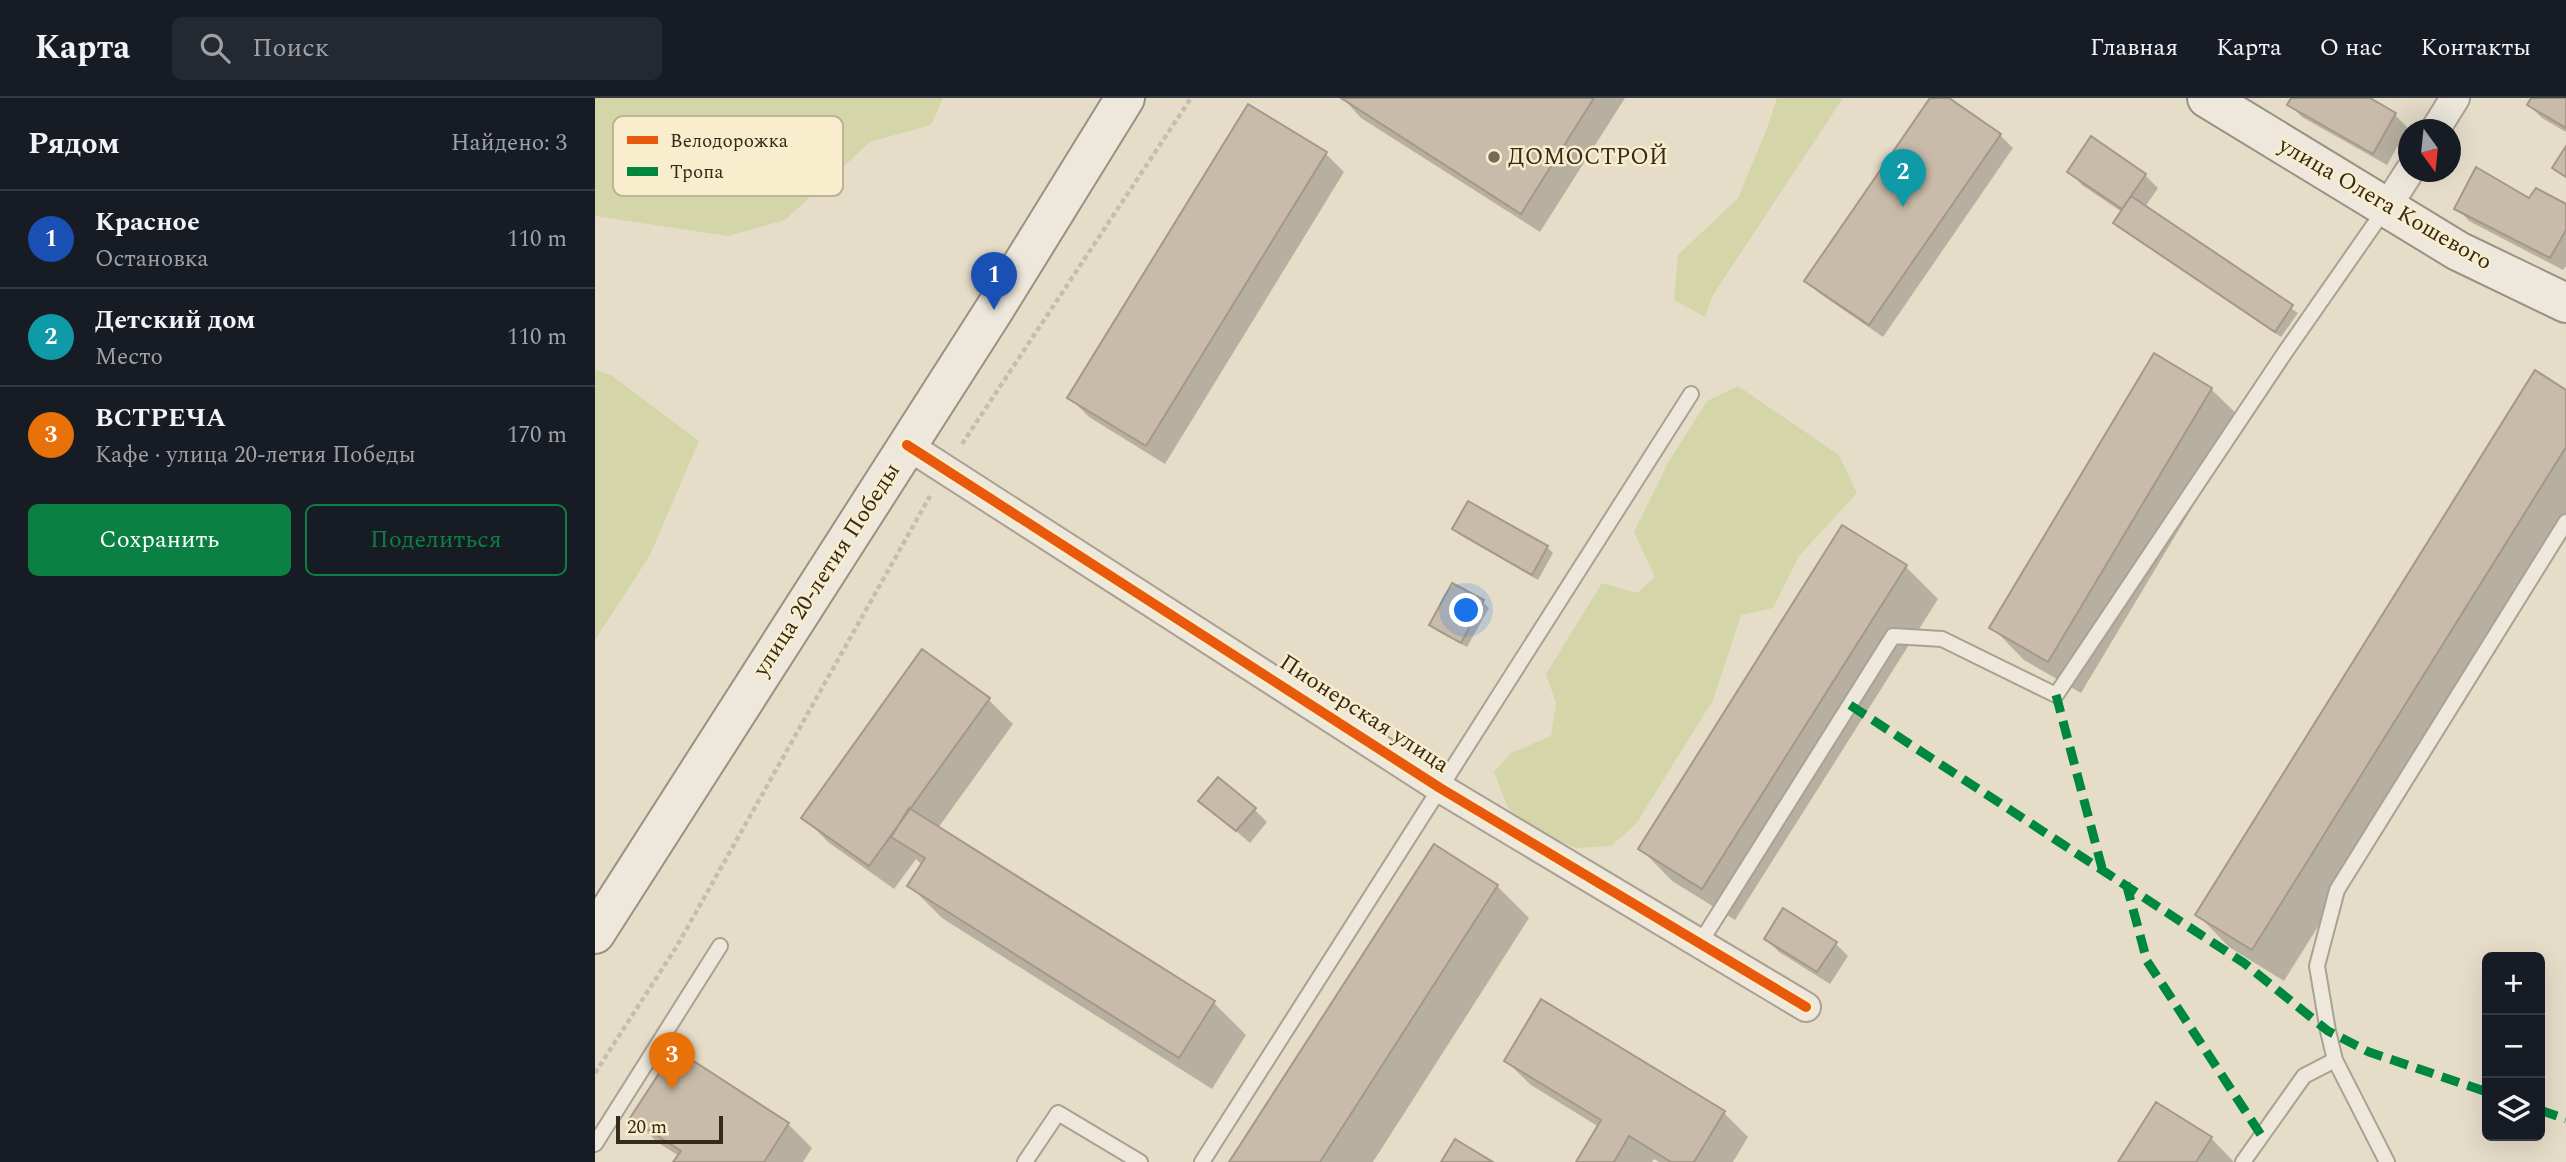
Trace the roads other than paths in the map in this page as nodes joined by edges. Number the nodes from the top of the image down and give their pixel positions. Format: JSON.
{"nodes":[{"id":1,"x":1125,"y":98,"type":"edge"},
{"id":2,"x":2207,"y":98,"type":"edge"},
{"id":3,"x":2455,"y":98,"type":"edge"},
{"id":4,"x":2442,"y":119,"type":"edge"},
{"id":5,"x":2403,"y":182,"type":"edge"},
{"id":6,"x":2386,"y":208,"type":"junction"},
{"id":7,"x":2566,"y":303,"type":"edge"},
{"id":8,"x":1691,"y":394,"type":"dead end"},
{"id":9,"x":907,"y":445,"type":"junction"},
{"id":10,"x":2566,"y":522,"type":"edge"},
{"id":11,"x":1440,"y":788,"type":"junction"},
{"id":12,"x":595,"y":934,"type":"edge"},
{"id":13,"x":1700,"y":943,"type":"junction"},
{"id":14,"x":720,"y":946,"type":"dead end"},
{"id":15,"x":1806,"y":1007,"type":"dead end"},
{"id":16,"x":2335,"y":1060,"type":"junction"},
{"id":17,"x":595,"y":1144,"type":"edge"},
{"id":18,"x":1025,"y":1162,"type":"edge"},
{"id":19,"x":1140,"y":1162,"type":"edge"},
{"id":20,"x":1202,"y":1162,"type":"edge"},
{"id":21,"x":2243,"y":1162,"type":"edge"},
{"id":22,"x":2387,"y":1162,"type":"edge"}],
"edges":[{"from":1,"to":9,"type":"main road","name":"улица 20-летия Победы"},
{"from":2,"to":6,"type":"main road","name":"улица Олега Кошевого"},
{"from":3,"to":4,"type":"street"},
{"from":5,"to":6,"type":"street"},
{"from":6,"to":7,"type":"main road","name":"улица Олега Кошевого"},
{"from":6,"to":13,"type":"lane"},
{"from":8,"to":11,"type":"lane"},
{"from":9,"to":11,"type":"street","name":"Пионерская улица"},
{"from":9,"to":12,"type":"main road","name":"улица 20-летия Победы"},
{"from":10,"to":16,"type":"lane"},
{"from":11,"to":13,"type":"street","name":"Пионерская улица"},
{"from":11,"to":20,"type":"lane"},
{"from":13,"to":15,"type":"street","name":"Пионерская улица"},
{"from":14,"to":17,"type":"lane"},
{"from":16,"to":21,"type":"lane"},
{"from":16,"to":22,"type":"lane"},
{"from":18,"to":19,"type":"lane"}]}
